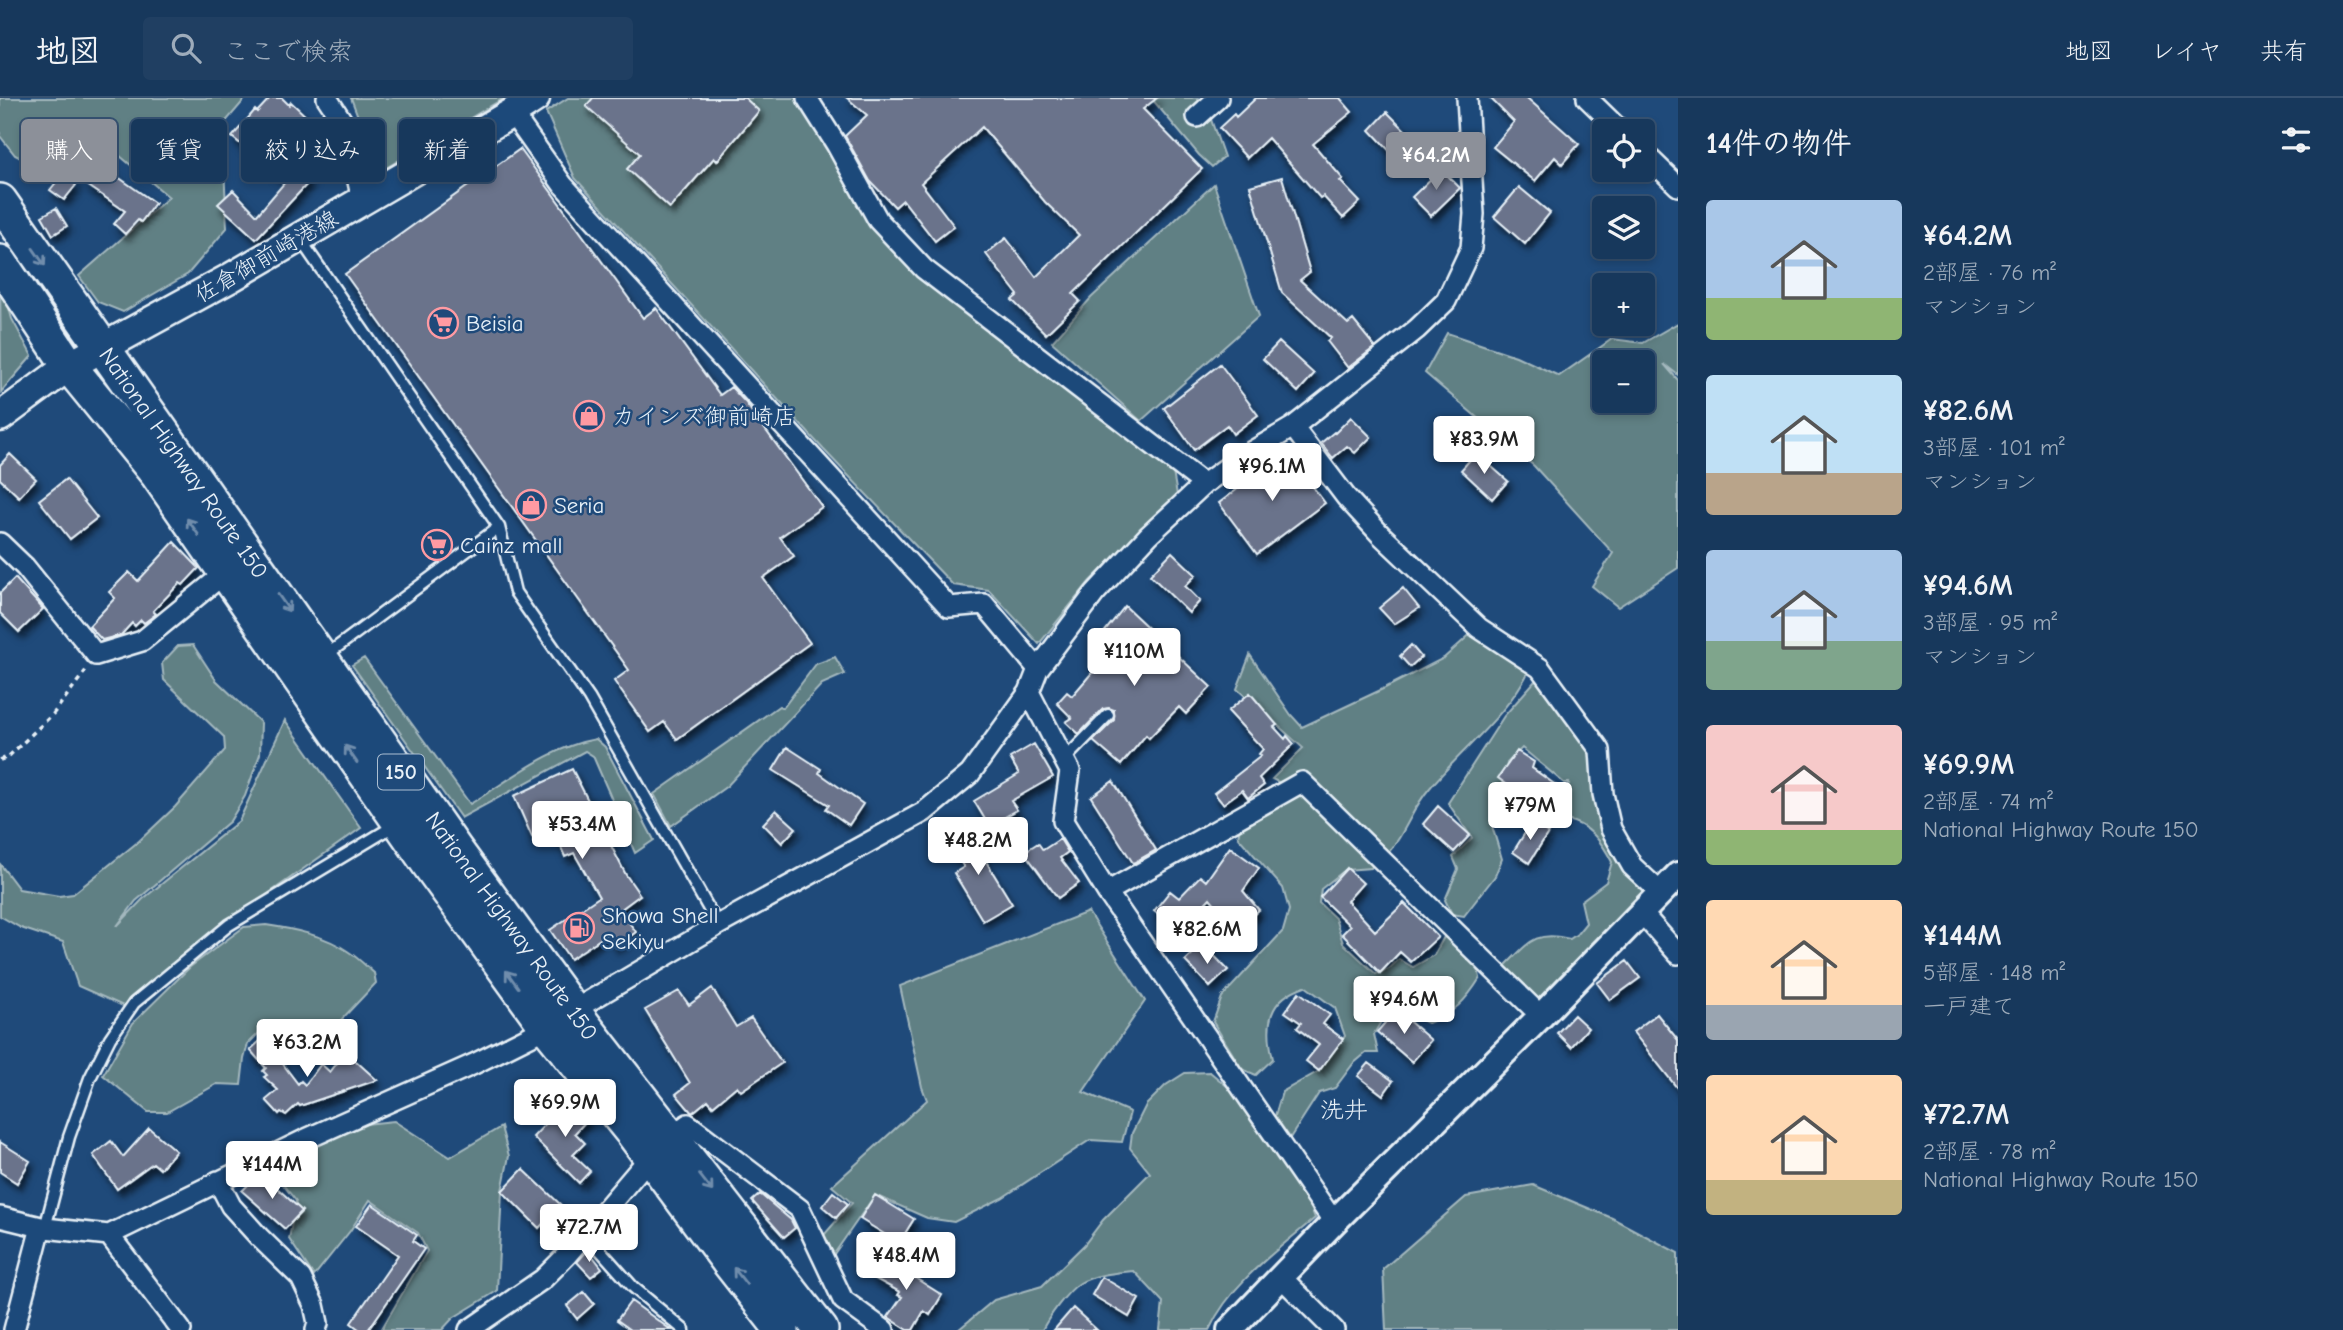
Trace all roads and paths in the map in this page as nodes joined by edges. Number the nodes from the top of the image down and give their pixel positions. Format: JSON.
{"nodes":[{"id":1,"x":327,"y":98,"type":"edge"},
{"id":2,"x":807,"y":98,"type":"edge"},
{"id":3,"x":1218,"y":98,"type":"edge"},
{"id":4,"x":1467,"y":98,"type":"edge"},
{"id":5,"x":1587,"y":98,"type":"edge"},
{"id":6,"x":523,"y":106,"type":"edge"},
{"id":7,"x":1197,"y":117,"type":"dead end"},
{"id":8,"x":1609,"y":119,"type":"edge"},
{"id":9,"x":1655,"y":164,"type":"edge"},
{"id":10,"x":1678,"y":186,"type":"edge"},
{"id":11,"x":362,"y":200,"type":"junction"},
{"id":12,"x":0,"y":201,"type":"edge"},
{"id":13,"x":299,"y":238,"type":"junction"},
{"id":14,"x":0,"y":262,"type":"edge"},
{"id":15,"x":103,"y":348,"type":"junction"},
{"id":16,"x":69,"y":366,"type":"junction"},
{"id":17,"x":0,"y":417,"type":"edge"},
{"id":18,"x":1293,"y":426,"type":"junction"},
{"id":19,"x":1204,"y":484,"type":"junction"},
{"id":20,"x":499,"y":527,"type":"junction"},
{"id":21,"x":0,"y":543,"type":"edge"},
{"id":22,"x":225,"y":573,"type":"junction"},
{"id":23,"x":96,"y":655,"type":"junction"},
{"id":24,"x":323,"y":659,"type":"junction"},
{"id":25,"x":1038,"y":669,"type":"junction"},
{"id":26,"x":1029,"y":692,"type":"junction"},
{"id":27,"x":1108,"y":715,"type":"dead end"},
{"id":28,"x":0,"y":760,"type":"edge"},
{"id":29,"x":1064,"y":760,"type":"junction"},
{"id":30,"x":400,"y":822,"type":"junction"},
{"id":31,"x":1678,"y":875,"type":"edge"},
{"id":32,"x":1107,"y":891,"type":"junction"},
{"id":33,"x":1660,"y":892,"type":"junction"},
{"id":34,"x":1641,"y":912,"type":"junction"},
{"id":35,"x":718,"y":925,"type":"junction"},
{"id":36,"x":1678,"y":954,"type":"edge"},
{"id":37,"x":1541,"y":1016,"type":"junction"},
{"id":38,"x":560,"y":1018,"type":"junction"},
{"id":39,"x":660,"y":1147,"type":"junction"},
{"id":40,"x":218,"y":1181,"type":"junction"},
{"id":41,"x":0,"y":1217,"type":"edge"},
{"id":42,"x":1334,"y":1222,"type":"junction"},
{"id":43,"x":43,"y":1228,"type":"junction"},
{"id":44,"x":585,"y":1233,"type":"junction"},
{"id":45,"x":108,"y":1235,"type":"junction"},
{"id":46,"x":1281,"y":1277,"type":"junction"},
{"id":47,"x":14,"y":1330,"type":"edge"},
{"id":48,"x":181,"y":1330,"type":"edge"},
{"id":49,"x":316,"y":1330,"type":"edge"},
{"id":50,"x":469,"y":1330,"type":"edge"},
{"id":51,"x":684,"y":1330,"type":"edge"},
{"id":52,"x":782,"y":1330,"type":"edge"},
{"id":53,"x":821,"y":1330,"type":"edge"},
{"id":54,"x":884,"y":1330,"type":"edge"},
{"id":55,"x":1230,"y":1330,"type":"edge"},
{"id":56,"x":1334,"y":1330,"type":"edge"}],
"edges":[{"from":1,"to":11,"type":"street"},
{"from":2,"to":19,"type":"street"},
{"from":3,"to":7,"type":"street"},
{"from":4,"to":18,"type":"street"},
{"from":5,"to":8,"type":"street"},
{"from":6,"to":11,"type":"main road","name":"佐倉御前崎港線"},
{"from":6,"to":25,"type":"street"},
{"from":9,"to":10,"type":"street"},
{"from":11,"to":13,"type":"main road","name":"佐倉御前崎港線"},
{"from":12,"to":15,"type":"highway","name":"National Highway Route 150","number":"150","one_way":true},
{"from":13,"to":15,"type":"main road","name":"佐倉御前崎港線"},
{"from":13,"to":20,"type":"lane"},
{"from":14,"to":16,"type":"highway","name":"National Highway Route 150","number":"150"},
{"from":15,"to":16,"type":"main road","name":"佐倉御前崎港線"},
{"from":15,"to":24,"type":"highway","name":"National Highway Route 150","number":"150","one_way":true},
{"from":16,"to":17,"type":"main road","name":"佐倉御前崎港線"},
{"from":22,"to":16,"type":"highway","name":"National Highway Route 150","number":"150","one_way":true},
{"from":18,"to":19,"type":"street"},
{"from":18,"to":33,"type":"street"},
{"from":19,"to":25,"type":"street"},
{"from":20,"to":24,"type":"lane"},
{"from":20,"to":35,"type":"lane"},
{"from":21,"to":23,"type":"street"},
{"from":22,"to":23,"type":"street"},
{"from":30,"to":22,"type":"highway","name":"National Highway Route 150","number":"150","one_way":true},
{"from":23,"to":28,"type":"path"},
{"from":24,"to":38,"type":"highway","name":"National Highway Route 150","number":"150"},
{"from":25,"to":26,"type":"street"},
{"from":26,"to":29,"type":"street"},
{"from":26,"to":35,"type":"street"},
{"from":27,"to":29,"type":"lane"},
{"from":29,"to":32,"type":"street"},
{"from":38,"to":30,"type":"highway","name":"National Highway Route 150","number":"150","one_way":true},
{"from":30,"to":43,"type":"lane"},
{"from":31,"to":33,"type":"street"},
{"from":32,"to":37,"type":"street"},
{"from":32,"to":42,"type":"street"},
{"from":33,"to":34,"type":"street"},
{"from":34,"to":36,"type":"street"},
{"from":34,"to":37,"type":"street"},
{"from":35,"to":38,"type":"street"},
{"from":37,"to":42,"type":"street"},
{"from":38,"to":39,"type":"highway","name":"National Highway Route 150","number":"150"},
{"from":38,"to":40,"type":"street"},
{"from":39,"to":44,"type":"street"},
{"from":52,"to":39,"type":"highway","name":"National Highway Route 150","number":"150","one_way":true},
{"from":39,"to":53,"type":"highway","name":"National Highway Route 150","number":"150","one_way":true},
{"from":39,"to":54,"type":"street"},
{"from":40,"to":45,"type":"street"},
{"from":40,"to":49,"type":"street"},
{"from":41,"to":43,"type":"street"},
{"from":42,"to":46,"type":"street"},
{"from":43,"to":45,"type":"street"},
{"from":43,"to":47,"type":"street"},
{"from":44,"to":50,"type":"street"},
{"from":44,"to":51,"type":"lane"},
{"from":45,"to":48,"type":"street"},
{"from":46,"to":55,"type":"street"},
{"from":46,"to":56,"type":"street"}]}
